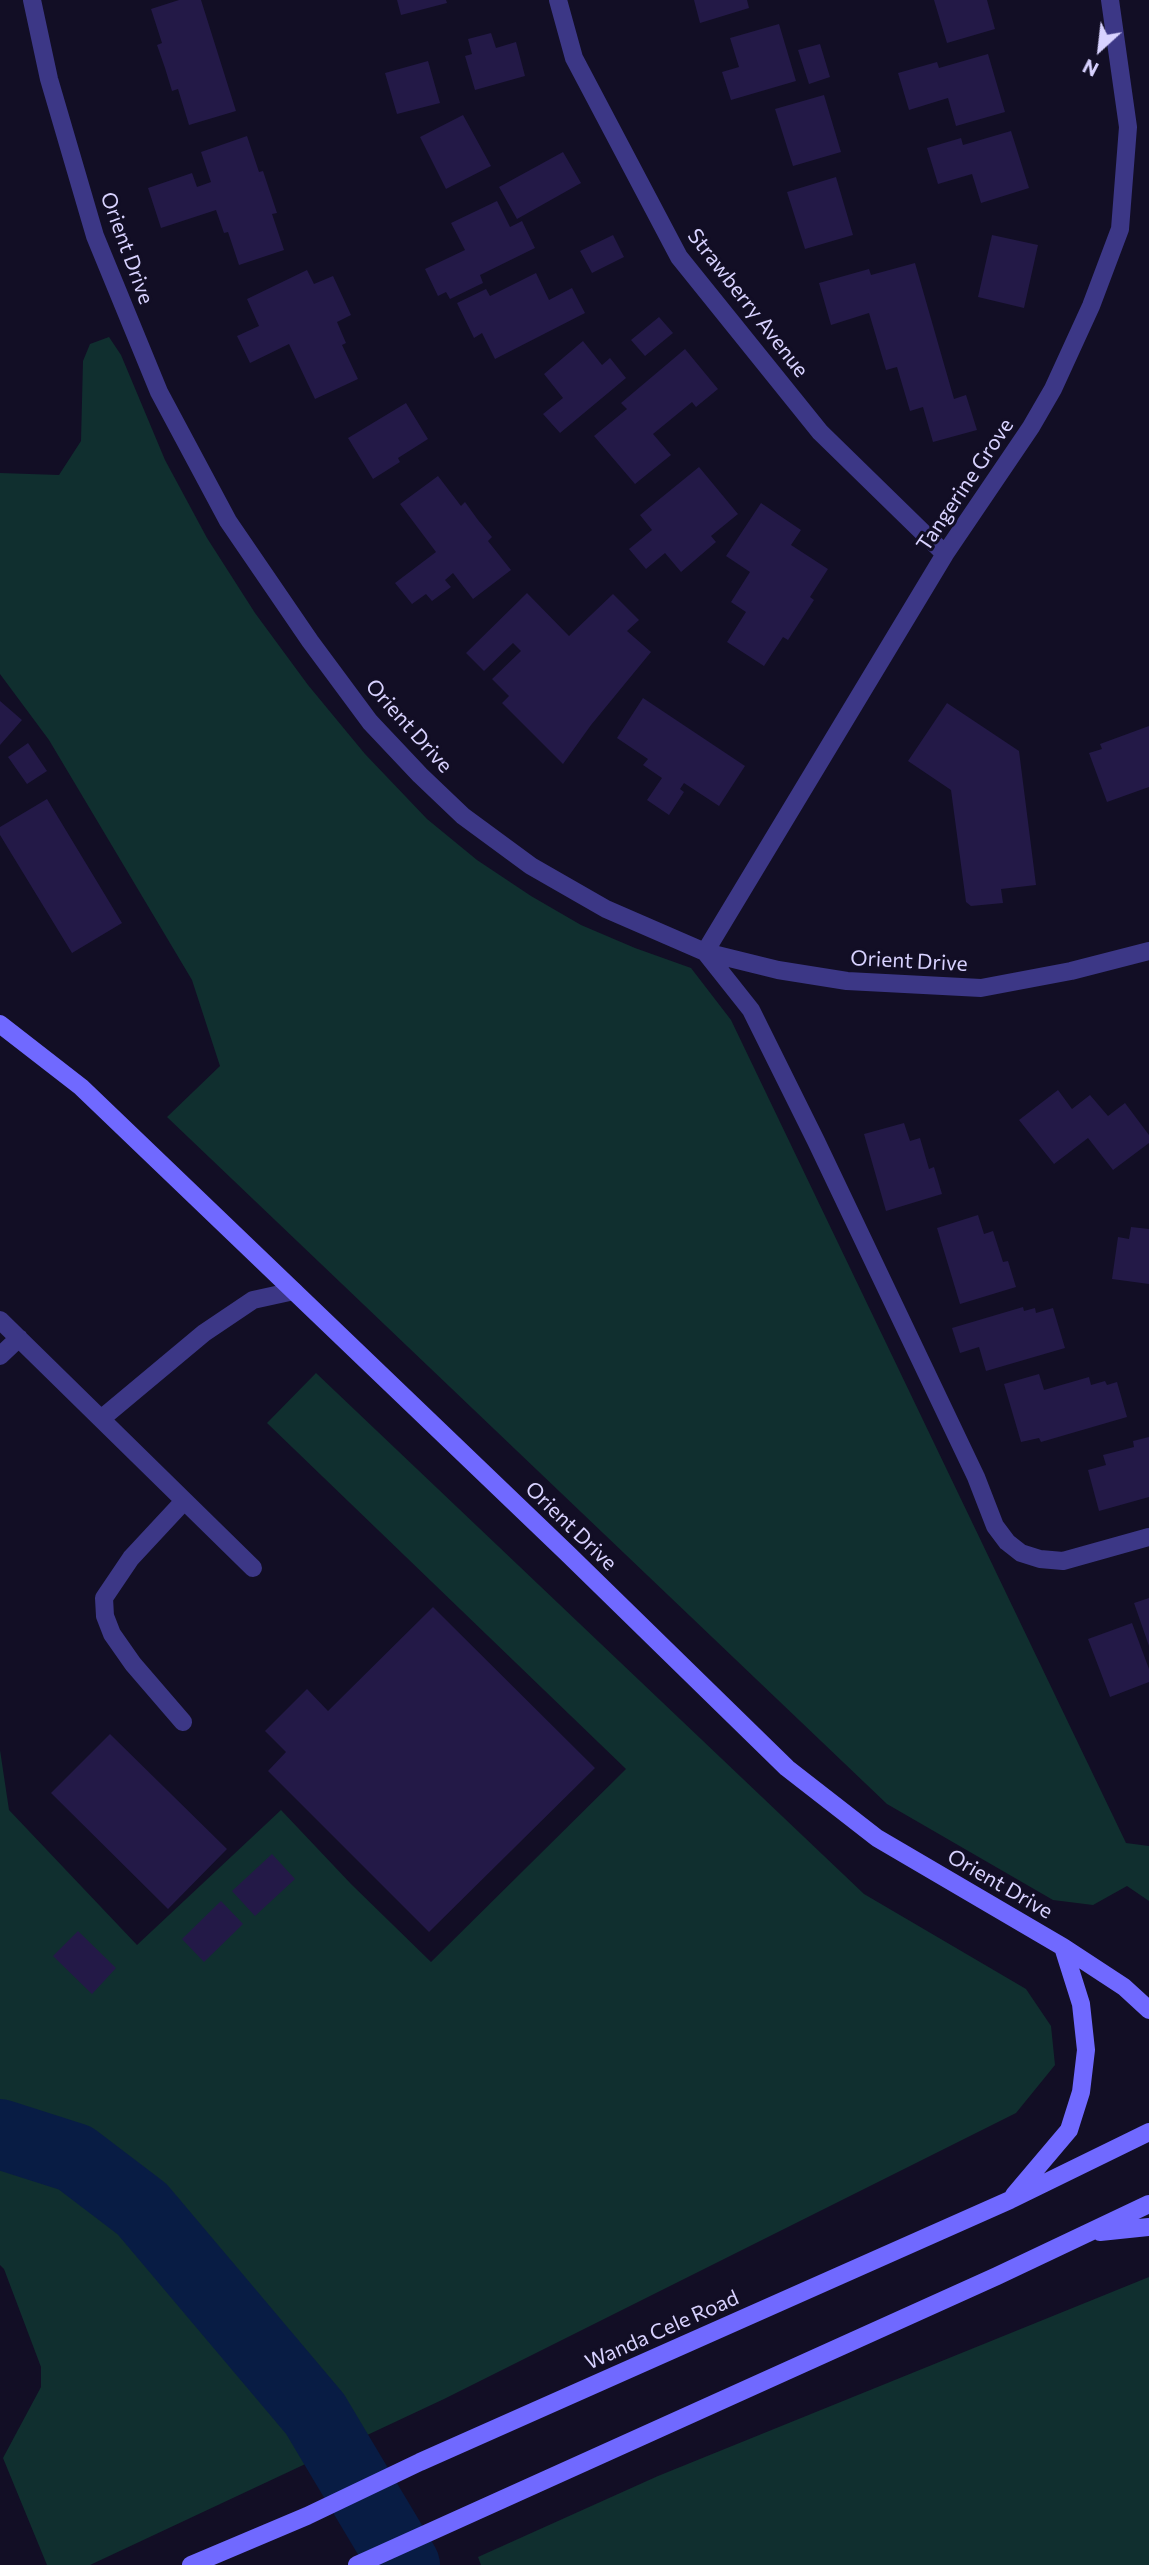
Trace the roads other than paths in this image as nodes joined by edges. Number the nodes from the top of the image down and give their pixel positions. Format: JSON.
{"nodes":[{"id":1,"x":32,"y":0,"type":"edge"},
{"id":2,"x":558,"y":0,"type":"edge"},
{"id":3,"x":1110,"y":0,"type":"edge"},
{"id":4,"x":945,"y":554,"type":"junction"},
{"id":5,"x":1149,"y":951,"type":"edge"},
{"id":6,"x":705,"y":952,"type":"junction"},
{"id":7,"x":0,"y":1024,"type":"edge"},
{"id":8,"x":294,"y":1292,"type":"junction"},
{"id":9,"x":0,"y":1320,"type":"edge"},
{"id":10,"x":19,"y":1338,"type":"junction"},
{"id":11,"x":0,"y":1356,"type":"edge"},
{"id":12,"x":101,"y":1419,"type":"junction"},
{"id":13,"x":184,"y":1501,"type":"junction"},
{"id":14,"x":1149,"y":1537,"type":"edge"},
{"id":15,"x":253,"y":1569,"type":"dead end"},
{"id":16,"x":183,"y":1722,"type":"dead end"},
{"id":17,"x":1063,"y":1947,"type":"junction"},
{"id":18,"x":1124,"y":1986,"type":"junction"},
{"id":19,"x":1149,"y":1991,"type":"edge"},
{"id":20,"x":1149,"y":2010,"type":"edge"},
{"id":21,"x":1149,"y":2132,"type":"edge"},
{"id":22,"x":1010,"y":2200,"type":"junction"},
{"id":23,"x":1149,"y":2204,"type":"edge"},
{"id":24,"x":1149,"y":2227,"type":"edge"},
{"id":25,"x":1083,"y":2234,"type":"junction"},
{"id":26,"x":191,"y":2565,"type":"edge"},
{"id":27,"x":357,"y":2565,"type":"edge"}],
"edges":[{"from":1,"to":6,"type":"street","name":"Orient Drive"},
{"from":2,"to":4,"type":"street","name":"Strawberry Avenue"},
{"from":3,"to":4,"type":"street","name":"Tangerine Grove"},
{"from":4,"to":6,"type":"street","name":"Tangerine Grove"},
{"from":5,"to":6,"type":"street","name":"Orient Drive"},
{"from":6,"to":14,"type":"street"},
{"from":7,"to":8,"type":"main road","name":"Orient Drive"},
{"from":8,"to":12,"type":"street"},
{"from":8,"to":17,"type":"main road","name":"Orient Drive"},
{"from":9,"to":10,"type":"street"},
{"from":10,"to":11,"type":"street"},
{"from":10,"to":12,"type":"street"},
{"from":12,"to":13,"type":"street"},
{"from":13,"to":15,"type":"street"},
{"from":13,"to":16,"type":"street"},
{"from":17,"to":18,"type":"main road","name":"Orient Drive"},
{"from":17,"to":22,"type":"main road"},
{"from":18,"to":19,"type":"main road"},
{"from":18,"to":20,"type":"main road","name":"Orient Drive"},
{"from":21,"to":22,"type":"main road","name":"Wanda Cele Road"},
{"from":22,"to":26,"type":"main road","name":"Wanda Cele Road"},
{"from":23,"to":25,"type":"main road"},
{"from":24,"to":25,"type":"main road"},
{"from":25,"to":27,"type":"main road"}]}
